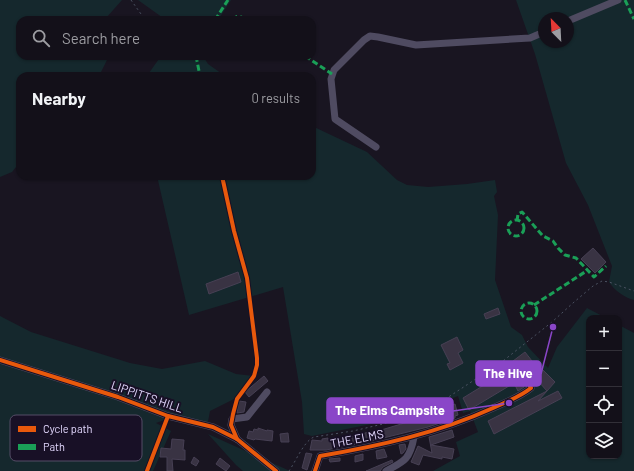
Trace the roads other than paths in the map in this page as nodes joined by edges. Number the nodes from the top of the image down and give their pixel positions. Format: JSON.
{"nodes":[{"id":1,"x":618,"y":0,"type":"edge"},
{"id":2,"x":574,"y":18,"type":"edge"},
{"id":3,"x":538,"y":35,"type":"edge"},
{"id":4,"x":376,"y":147,"type":"dead end"},
{"id":5,"x":0,"y":360,"type":"edge"},
{"id":6,"x":524,"y":374,"type":"dead end"},
{"id":7,"x":267,"y":392,"type":"dead end"},
{"id":8,"x":414,"y":437,"type":"junction"},
{"id":9,"x":236,"y":439,"type":"junction"},
{"id":10,"x":276,"y":471,"type":"edge"},
{"id":11,"x":315,"y":471,"type":"edge"},
{"id":12,"x":386,"y":471,"type":"edge"}],
"edges":[{"from":1,"to":2,"type":"street"},
{"from":3,"to":4,"type":"street"},
{"from":5,"to":9,"type":"street","name":"LIPPITTS HILL"},
{"from":6,"to":8,"type":"street","name":"THE ELMS"},
{"from":7,"to":9,"type":"street"},
{"from":8,"to":11,"type":"street","name":"THE ELMS"},
{"from":8,"to":12,"type":"street"},
{"from":9,"to":10,"type":"street","name":"LIPPITTS HILL"}]}
